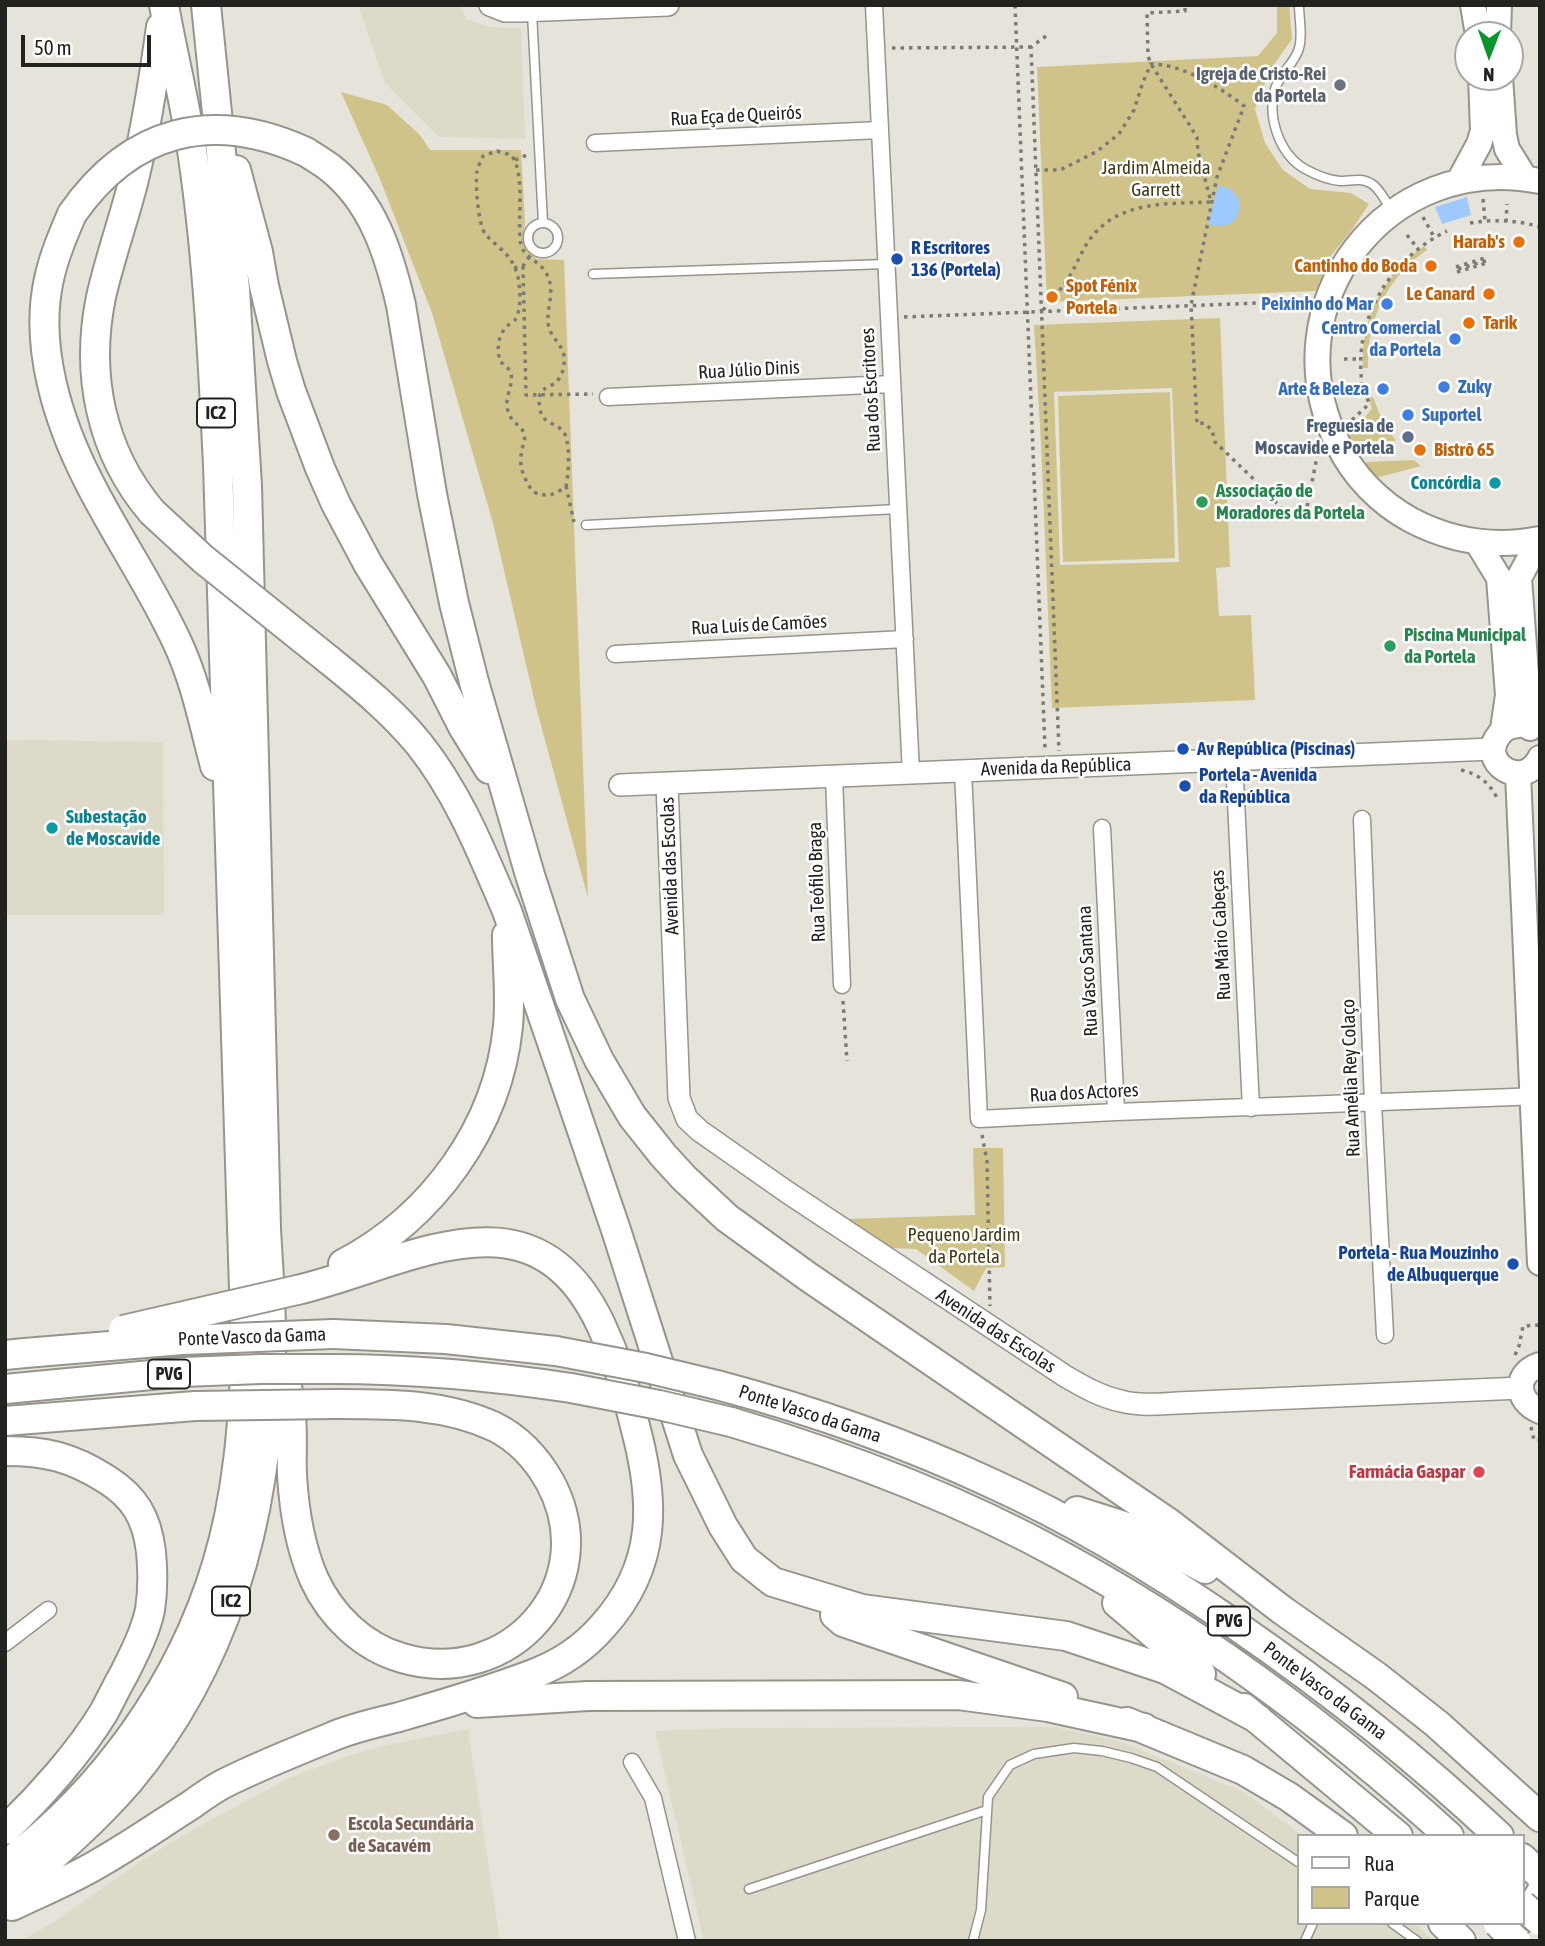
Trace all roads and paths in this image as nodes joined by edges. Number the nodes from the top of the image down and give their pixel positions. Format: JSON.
{"nodes":[{"id":1,"x":206,"y":5,"type":"edge"},
{"id":2,"x":490,"y":5,"type":"edge"},
{"id":3,"x":668,"y":5,"type":"edge"},
{"id":4,"x":874,"y":5,"type":"edge"},
{"id":5,"x":1015,"y":5,"type":"edge"},
{"id":6,"x":1185,"y":5,"type":"edge"},
{"id":7,"x":1299,"y":5,"type":"edge"},
{"id":8,"x":164,"y":6,"type":"edge"},
{"id":9,"x":532,"y":11,"type":"junction"},
{"id":10,"x":1046,"y":36,"type":"dead end"},
{"id":11,"x":1016,"y":47,"type":"junction"},
{"id":12,"x":1031,"y":47,"type":"junction"},
{"id":13,"x":876,"y":48,"type":"junction"},
{"id":14,"x":1151,"y":64,"type":"junction"},
{"id":15,"x":213,"y":84,"type":"junction"},
{"id":16,"x":1482,"y":91,"type":"edge"},
{"id":17,"x":1501,"y":91,"type":"edge"},
{"id":18,"x":880,"y":130,"type":"junction"},
{"id":19,"x":594,"y":143,"type":"dead end"},
{"id":20,"x":1036,"y":170,"type":"junction"},
{"id":21,"x":1533,"y":180,"type":"edge"},
{"id":22,"x":1459,"y":181,"type":"junction"},
{"id":23,"x":1483,"y":195,"type":"dead end"},
{"id":24,"x":1212,"y":202,"type":"junction"},
{"id":25,"x":1507,"y":204,"type":"dead end"},
{"id":26,"x":1392,"y":212,"type":"junction"},
{"id":27,"x":1421,"y":214,"type":"dead end"},
{"id":28,"x":1485,"y":221,"type":"junction"},
{"id":29,"x":1506,"y":222,"type":"junction"},
{"id":30,"x":543,"y":223,"type":"junction"},
{"id":31,"x":1470,"y":223,"type":"dead end"},
{"id":32,"x":1540,"y":227,"type":"edge"},
{"id":33,"x":1447,"y":230,"type":"dead end"},
{"id":34,"x":1407,"y":235,"type":"dead end"},
{"id":35,"x":1434,"y":237,"type":"junction"},
{"id":36,"x":1418,"y":249,"type":"junction"},
{"id":37,"x":534,"y":250,"type":"junction"},
{"id":38,"x":529,"y":259,"type":"junction"},
{"id":39,"x":1486,"y":261,"type":"dead end"},
{"id":40,"x":886,"y":264,"type":"junction"},
{"id":41,"x":523,"y":266,"type":"junction"},
{"id":42,"x":514,"y":268,"type":"junction"},
{"id":43,"x":1456,"y":270,"type":"dead end"},
{"id":44,"x":593,"y":274,"type":"dead end"},
{"id":45,"x":1315,"y":302,"type":"dead end"},
{"id":46,"x":1191,"y":305,"type":"junction"},
{"id":47,"x":1041,"y":311,"type":"junction"},
{"id":48,"x":1027,"y":312,"type":"junction"},
{"id":49,"x":889,"y":317,"type":"junction"},
{"id":50,"x":1344,"y":359,"type":"dead end"},
{"id":51,"x":1362,"y":359,"type":"junction"},
{"id":52,"x":892,"y":384,"type":"junction"},
{"id":53,"x":1363,"y":384,"type":"junction"},
{"id":54,"x":1337,"y":388,"type":"dead end"},
{"id":55,"x":540,"y":396,"type":"junction"},
{"id":56,"x":608,"y":397,"type":"joint"},
{"id":57,"x":1350,"y":422,"type":"dead end"},
{"id":58,"x":1319,"y":449,"type":"dead end"},
{"id":59,"x":566,"y":486,"type":"junction"},
{"id":60,"x":898,"y":509,"type":"junction"},
{"id":61,"x":1286,"y":514,"type":"dead end"},
{"id":62,"x":1304,"y":514,"type":"dead end"},
{"id":63,"x":586,"y":525,"type":"joint"},
{"id":64,"x":1540,"y":539,"type":"edge"},
{"id":65,"x":1477,"y":541,"type":"junction"},
{"id":66,"x":905,"y":639,"type":"junction"},
{"id":67,"x":615,"y":654,"type":"dead end"},
{"id":68,"x":1535,"y":734,"type":"edge"},
{"id":69,"x":1498,"y":739,"type":"junction"},
{"id":70,"x":1459,"y":750,"type":"junction"},
{"id":71,"x":1060,"y":752,"type":"dead end"},
{"id":72,"x":1045,"y":758,"type":"dead end"},
{"id":73,"x":1540,"y":758,"type":"edge"},
{"id":74,"x":1234,"y":760,"type":"junction"},
{"id":75,"x":963,"y":771,"type":"junction"},
{"id":76,"x":911,"y":774,"type":"junction"},
{"id":77,"x":1518,"y":774,"type":"junction"},
{"id":78,"x":834,"y":777,"type":"junction"},
{"id":79,"x":667,"y":784,"type":"junction"},
{"id":80,"x":620,"y":785,"type":"dead end"},
{"id":81,"x":507,"y":799,"type":"junction"},
{"id":82,"x":1520,"y":812,"type":"junction"},
{"id":83,"x":1362,"y":819,"type":"dead end"},
{"id":84,"x":229,"y":823,"type":"junction"},
{"id":85,"x":1102,"y":828,"type":"dead end"},
{"id":86,"x":507,"y":911,"type":"junction"},
{"id":87,"x":842,"y":985,"type":"joint"},
{"id":88,"x":847,"y":1061,"type":"dead end"},
{"id":89,"x":1536,"y":1097,"type":"edge"},
{"id":90,"x":1373,"y":1103,"type":"junction"},
{"id":91,"x":1251,"y":1108,"type":"junction"},
{"id":92,"x":1116,"y":1112,"type":"junction"},
{"id":93,"x":979,"y":1119,"type":"junction"},
{"id":94,"x":266,"y":1228,"type":"junction"},
{"id":95,"x":1540,"y":1263,"type":"edge"},
{"id":96,"x":297,"y":1290,"type":"junction"},
{"id":97,"x":991,"y":1328,"type":"junction"},
{"id":98,"x":1385,"y":1335,"type":"dead end"},
{"id":99,"x":15,"y":1354,"type":"edge"},
{"id":100,"x":1540,"y":1365,"type":"edge"},
{"id":101,"x":1521,"y":1388,"type":"junction"},
{"id":102,"x":5,"y":1389,"type":"edge"},
{"id":103,"x":1540,"y":1411,"type":"edge"},
{"id":104,"x":5,"y":1421,"type":"edge"},
{"id":105,"x":5,"y":1451,"type":"edge"},
{"id":106,"x":994,"y":1484,"type":"junction"},
{"id":107,"x":1062,"y":1556,"type":"junction"},
{"id":108,"x":803,"y":1591,"type":"junction"},
{"id":109,"x":48,"y":1610,"type":"dead end"},
{"id":110,"x":1282,"y":1610,"type":"junction"},
{"id":111,"x":5,"y":1643,"type":"edge"},
{"id":112,"x":443,"y":1705,"type":"junction"},
{"id":113,"x":1258,"y":1718,"type":"junction"},
{"id":114,"x":1144,"y":1728,"type":"junction"},
{"id":115,"x":632,"y":1762,"type":"dead end"},
{"id":116,"x":988,"y":1810,"type":"junction"},
{"id":117,"x":1540,"y":1816,"type":"edge"},
{"id":118,"x":5,"y":1830,"type":"edge"},
{"id":119,"x":1340,"y":1834,"type":"edge"},
{"id":120,"x":1396,"y":1834,"type":"edge"},
{"id":121,"x":1446,"y":1834,"type":"edge"},
{"id":122,"x":1497,"y":1834,"type":"edge"},
{"id":123,"x":1524,"y":1860,"type":"edge"},
{"id":124,"x":1296,"y":1861,"type":"edge"},
{"id":125,"x":5,"y":1865,"type":"edge"},
{"id":126,"x":1540,"y":1875,"type":"edge"},
{"id":127,"x":749,"y":1889,"type":"dead end"},
{"id":128,"x":1540,"y":1890,"type":"edge"},
{"id":129,"x":5,"y":1898,"type":"edge"},
{"id":130,"x":1524,"y":1907,"type":"edge"},
{"id":131,"x":5,"y":1909,"type":"edge"},
{"id":132,"x":1524,"y":1918,"type":"edge"},
{"id":133,"x":1540,"y":1922,"type":"edge"},
{"id":134,"x":1312,"y":1925,"type":"edge"},
{"id":135,"x":1394,"y":1925,"type":"edge"},
{"id":136,"x":1445,"y":1925,"type":"edge"},
{"id":137,"x":1500,"y":1925,"type":"edge"},
{"id":138,"x":1520,"y":1925,"type":"edge"},
{"id":139,"x":1405,"y":1932,"type":"junction"},
{"id":140,"x":687,"y":1941,"type":"edge"},
{"id":141,"x":973,"y":1941,"type":"edge"},
{"id":142,"x":1305,"y":1941,"type":"edge"},
{"id":143,"x":1410,"y":1941,"type":"edge"},
{"id":144,"x":1417,"y":1941,"type":"edge"},
{"id":145,"x":1461,"y":1941,"type":"edge"},
{"id":146,"x":1511,"y":1941,"type":"edge"},
{"id":147,"x":1516,"y":1941,"type":"edge"}],
"edges":[{"from":1,"to":15,"type":"highway","number":"IC2"},
{"from":2,"to":9,"type":"street"},
{"from":3,"to":9,"type":"street"},
{"from":4,"to":13,"type":"street","name":"Rua dos Escritores"},
{"from":5,"to":11,"type":"path"},
{"from":6,"to":14,"type":"path"},
{"from":7,"to":26,"type":"lane"},
{"from":8,"to":84,"type":"highway","number":"IC2"},
{"from":8,"to":86,"type":"highway","bridge":true},
{"from":9,"to":30,"type":"lane"},
{"from":10,"to":12,"type":"path"},
{"from":11,"to":12,"type":"path"},
{"from":11,"to":13,"type":"path"},
{"from":11,"to":48,"type":"path"},
{"from":12,"to":20,"type":"path"},
{"from":13,"to":18,"type":"street","name":"Rua dos Escritores"},
{"from":14,"to":20,"type":"path"},
{"from":14,"to":24,"type":"path"},
{"from":14,"to":24,"type":"path"},
{"from":15,"to":81,"type":"highway"},
{"from":15,"to":94,"type":"highway","number":"IC2"},
{"from":16,"to":22,"type":"main road"},
{"from":17,"to":21,"type":"main road"},
{"from":18,"to":19,"type":"street","name":"Rua Eça de Queirós"},
{"from":18,"to":40,"type":"street","name":"Rua dos Escritores"},
{"from":20,"to":47,"type":"path"},
{"from":21,"to":22,"type":"main road"},
{"from":22,"to":26,"type":"main road"},
{"from":23,"to":28,"type":"path"},
{"from":24,"to":46,"type":"path"},
{"from":24,"to":47,"type":"path"},
{"from":25,"to":29,"type":"path"},
{"from":26,"to":65,"type":"main road"},
{"from":27,"to":35,"type":"path"},
{"from":28,"to":29,"type":"path"},
{"from":28,"to":31,"type":"path"},
{"from":29,"to":32,"type":"path"},
{"from":30,"to":37,"type":"lane"},
{"from":30,"to":37,"type":"lane"},
{"from":33,"to":35,"type":"path"},
{"from":34,"to":36,"type":"path"},
{"from":35,"to":36,"type":"path"},
{"from":36,"to":51,"type":"path"},
{"from":37,"to":38,"type":"path"},
{"from":38,"to":41,"type":"path"},
{"from":38,"to":42,"type":"path"},
{"from":38,"to":55,"type":"path"},
{"from":39,"to":43,"type":"path"},
{"from":40,"to":44,"type":"lane"},
{"from":40,"to":49,"type":"street","name":"Rua dos Escritores"},
{"from":41,"to":42,"type":"path"},
{"from":41,"to":55,"type":"path"},
{"from":42,"to":59,"type":"path"},
{"from":45,"to":46,"type":"path"},
{"from":46,"to":47,"type":"path"},
{"from":46,"to":61,"type":"path"},
{"from":47,"to":48,"type":"path"},
{"from":47,"to":71,"type":"path"},
{"from":48,"to":49,"type":"path"},
{"from":48,"to":72,"type":"path"},
{"from":49,"to":52,"type":"street","name":"Rua dos Escritores"},
{"from":50,"to":51,"type":"path"},
{"from":51,"to":53,"type":"path"},
{"from":52,"to":56,"type":"street","name":"Rua Júlio Dinis"},
{"from":52,"to":60,"type":"street","name":"Rua dos Escritores"},
{"from":53,"to":54,"type":"path"},
{"from":53,"to":57,"type":"path"},
{"from":55,"to":56,"type":"path"},
{"from":55,"to":59,"type":"path"},
{"from":58,"to":62,"type":"path"},
{"from":59,"to":63,"type":"path"},
{"from":60,"to":63,"type":"lane"},
{"from":60,"to":66,"type":"street","name":"Rua dos Escritores"},
{"from":64,"to":65,"type":"main road"},
{"from":64,"to":68,"type":"main road"},
{"from":65,"to":69,"type":"main road"},
{"from":66,"to":67,"type":"street","name":"Rua Luís de Camões"},
{"from":66,"to":76,"type":"street","name":"Rua dos Escritores"},
{"from":68,"to":69,"type":"main road"},
{"from":69,"to":70,"type":"street","name":"Avenida da República"},
{"from":69,"to":77,"type":"main road"},
{"from":70,"to":74,"type":"street","name":"Avenida da República"},
{"from":70,"to":82,"type":"path"},
{"from":73,"to":77,"type":"main road"},
{"from":74,"to":75,"type":"street","name":"Avenida da República"},
{"from":74,"to":91,"type":"street","name":"Rua Mário Cabeças"},
{"from":75,"to":76,"type":"street","name":"Avenida da República"},
{"from":75,"to":93,"type":"street"},
{"from":76,"to":78,"type":"street","name":"Avenida da República"},
{"from":77,"to":82,"type":"main road"},
{"from":78,"to":79,"type":"street","name":"Avenida da República"},
{"from":78,"to":87,"type":"street","name":"Rua Teófilo Braga"},
{"from":79,"to":80,"type":"street","name":"Avenida da República"},
{"from":79,"to":97,"type":"street","name":"Avenida das Escolas"},
{"from":81,"to":84,"type":"highway","bridge":true},
{"from":81,"to":110,"type":"highway"},
{"from":82,"to":89,"type":"main road"},
{"from":83,"to":90,"type":"street","name":"Rua Amélia Rey Colaço"},
{"from":84,"to":125,"type":"highway","number":"IC2"},
{"from":85,"to":92,"type":"street","name":"Rua Vasco Santana"},
{"from":86,"to":96,"type":"highway"},
{"from":86,"to":108,"type":"highway"},
{"from":87,"to":88,"type":"path"},
{"from":89,"to":90,"type":"street","name":"Rua dos Actores"},
{"from":89,"to":95,"type":"main road"},
{"from":90,"to":91,"type":"street","name":"Rua dos Actores"},
{"from":90,"to":98,"type":"street","name":"Rua Amélia Rey Colaço"},
{"from":91,"to":92,"type":"street","name":"Rua dos Actores"},
{"from":92,"to":93,"type":"street","name":"Rua dos Actores"},
{"from":93,"to":97,"type":"path"},
{"from":94,"to":104,"type":"highway","bridge":true},
{"from":94,"to":129,"type":"highway","number":"IC2"},
{"from":96,"to":99,"type":"highway","bridge":true},
{"from":96,"to":112,"type":"highway"},
{"from":97,"to":101,"type":"street","name":"Avenida das Escolas"},
{"from":99,"to":106,"type":"highway","name":"Ponte Vasco da Gama","number":"PVG","bridge":true},
{"from":100,"to":101,"type":"main road"},
{"from":101,"to":103,"type":"main road"},
{"from":102,"to":107,"type":"highway","name":"Ponte Vasco da Gama","number":"PVG","bridge":true},
{"from":105,"to":118,"type":"highway"},
{"from":106,"to":110,"type":"highway"},
{"from":106,"to":122,"type":"highway","name":"Ponte Vasco da Gama","number":"PVG"},
{"from":107,"to":113,"type":"highway"},
{"from":107,"to":121,"type":"highway","name":"Ponte Vasco da Gama","number":"PVG"},
{"from":108,"to":113,"type":"highway"},
{"from":108,"to":114,"type":"highway"},
{"from":109,"to":111,"type":"street"},
{"from":110,"to":117,"type":"highway"},
{"from":112,"to":114,"type":"highway"},
{"from":112,"to":131,"type":"highway"},
{"from":113,"to":120,"type":"highway"},
{"from":114,"to":119,"type":"highway"},
{"from":115,"to":140,"type":"street"},
{"from":116,"to":124,"type":"lane"},
{"from":116,"to":127,"type":"lane"},
{"from":116,"to":141,"type":"lane"},
{"from":123,"to":126,"type":"highway"},
{"from":128,"to":132,"type":"main road"},
{"from":130,"to":133,"type":"highway","bridge":true},
{"from":134,"to":142,"type":"lane"},
{"from":135,"to":139,"type":"lane"},
{"from":136,"to":145,"type":"highway"},
{"from":137,"to":147,"type":"highway","bridge":true},
{"from":138,"to":146,"type":"main road"},
{"from":139,"to":143,"type":"lane"},
{"from":139,"to":144,"type":"lane"}]}
